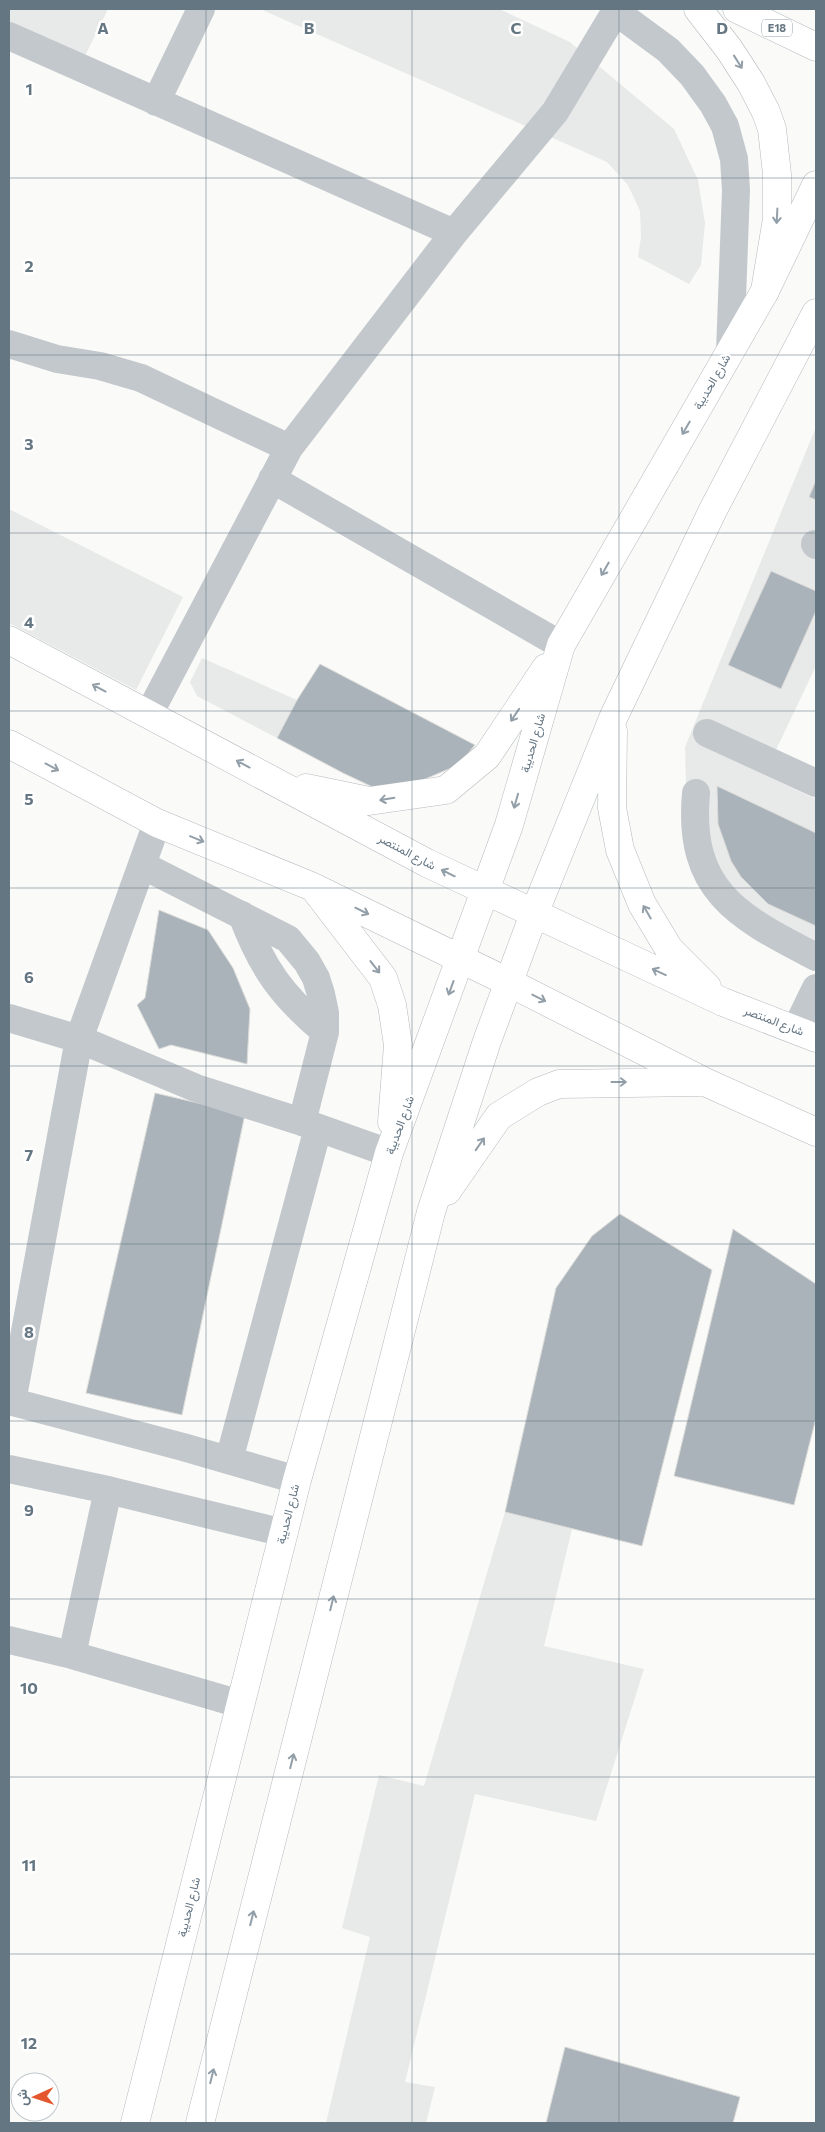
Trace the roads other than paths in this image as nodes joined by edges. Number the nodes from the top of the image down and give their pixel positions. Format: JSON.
{"nodes":[{"id":1,"x":201,"y":9,"type":"edge"},
{"id":2,"x":698,"y":9,"type":"edge"},
{"id":3,"x":737,"y":9,"type":"edge"},
{"id":4,"x":616,"y":10,"type":"edge"},
{"id":5,"x":9,"y":36,"type":"edge"},
{"id":6,"x":816,"y":47,"type":"edge"},
{"id":7,"x":156,"y":102,"type":"junction"},
{"id":8,"x":816,"y":185,"type":"edge"},
{"id":9,"x":454,"y":233,"type":"junction"},
{"id":10,"x":764,"y":291,"type":"junction"},
{"id":11,"x":816,"y":313,"type":"edge"},
{"id":12,"x":9,"y":344,"type":"edge"},
{"id":13,"x":730,"y":352,"type":"junction"},
{"id":14,"x":289,"y":448,"type":"junction"},
{"id":15,"x":272,"y":479,"type":"junction"},
{"id":16,"x":9,"y":640,"type":"edge"},
{"id":17,"x":561,"y":646,"type":"junction"},
{"id":18,"x":149,"y":714,"type":"junction"},
{"id":19,"x":614,"y":716,"type":"junction"},
{"id":20,"x":707,"y":733,"type":"dead end"},
{"id":21,"x":9,"y":744,"type":"edge"},
{"id":22,"x":276,"y":782,"type":"junction"},
{"id":23,"x":816,"y":783,"type":"edge"},
{"id":24,"x":696,"y":793,"type":"dead end"},
{"id":25,"x":157,"y":823,"type":"junction"},
{"id":26,"x":142,"y":865,"type":"junction"},
{"id":27,"x":313,"y":887,"type":"junction"},
{"id":28,"x":486,"y":891,"type":"junction"},
{"id":29,"x":534,"y":914,"type":"junction"},
{"id":30,"x":242,"y":915,"type":"junction"},
{"id":31,"x":816,"y":957,"type":"edge"},
{"id":32,"x":461,"y":959,"type":"junction"},
{"id":33,"x":508,"y":982,"type":"junction"},
{"id":34,"x":816,"y":988,"type":"edge"},
{"id":35,"x":723,"y":1002,"type":"junction"},
{"id":36,"x":9,"y":1018,"type":"edge"},
{"id":37,"x":326,"y":1032,"type":"junction"},
{"id":38,"x":806,"y":1033,"type":"edge"},
{"id":39,"x":79,"y":1039,"type":"junction"},
{"id":40,"x":705,"y":1082,"type":"junction"},
{"id":41,"x":310,"y":1125,"type":"junction"},
{"id":42,"x":816,"y":1132,"type":"edge"},
{"id":43,"x":389,"y":1154,"type":"junction"},
{"id":44,"x":431,"y":1212,"type":"junction"},
{"id":45,"x":10,"y":1401,"type":"edge"},
{"id":46,"x":229,"y":1460,"type":"junction"},
{"id":47,"x":9,"y":1469,"type":"edge"},
{"id":48,"x":297,"y":1480,"type":"junction"},
{"id":49,"x":108,"y":1490,"type":"junction"},
{"id":50,"x":284,"y":1533,"type":"junction"},
{"id":51,"x":9,"y":1640,"type":"edge"},
{"id":52,"x":72,"y":1655,"type":"junction"},
{"id":53,"x":240,"y":1704,"type":"junction"},
{"id":54,"x":134,"y":2123,"type":"edge"},
{"id":55,"x":200,"y":2123,"type":"edge"}],
"edges":[{"from":1,"to":7,"type":"street"},
{"from":2,"to":10,"type":"main road","one_way":true},
{"from":3,"to":6,"type":"main road","number":"E18"},
{"from":4,"to":9,"type":"street"},
{"from":4,"to":13,"type":"street"},
{"from":5,"to":7,"type":"street"},
{"from":7,"to":9,"type":"street"},
{"from":8,"to":10,"type":"main road","name":"شارع الحديبة"},
{"from":9,"to":14,"type":"street"},
{"from":10,"to":13,"type":"main road","name":"شارع الحديبة"},
{"from":11,"to":19,"type":"main road"},
{"from":12,"to":14,"type":"street"},
{"from":13,"to":17,"type":"main road","name":"شارع الحديبة","one_way":true},
{"from":14,"to":15,"type":"street"},
{"from":15,"to":17,"type":"street"},
{"from":15,"to":18,"type":"street"},
{"from":18,"to":16,"type":"main road","name":"شارع المنتصر","one_way":true},
{"from":17,"to":22,"type":"main road","one_way":true},
{"from":17,"to":28,"type":"main road","name":"شارع الحديبة","one_way":true},
{"from":22,"to":18,"type":"main road","name":"شارع المنتصر","one_way":true},
{"from":19,"to":29,"type":"main road"},
{"from":35,"to":19,"type":"main road","one_way":true},
{"from":20,"to":23,"type":"street"},
{"from":21,"to":25,"type":"main road","one_way":true},
{"from":28,"to":22,"type":"main road","name":"شارع المنتصر","one_way":true},
{"from":24,"to":31,"type":"street"},
{"from":25,"to":26,"type":"street"},
{"from":25,"to":27,"type":"main road","one_way":true},
{"from":26,"to":30,"type":"street"},
{"from":26,"to":39,"type":"street"},
{"from":27,"to":32,"type":"main road","one_way":true},
{"from":27,"to":43,"type":"main road","one_way":true},
{"from":28,"to":29,"type":"main road","name":"شارع المنتصر"},
{"from":28,"to":32,"type":"main road","name":"شارع الحديبة"},
{"from":29,"to":33,"type":"main road"},
{"from":35,"to":29,"type":"main road","name":"شارع المنتصر","one_way":true},
{"from":30,"to":37,"type":"street"},
{"from":30,"to":37,"type":"street"},
{"from":32,"to":33,"type":"main road"},
{"from":32,"to":43,"type":"main road","name":"شارع الحديبة","one_way":true},
{"from":33,"to":40,"type":"main road","one_way":true},
{"from":33,"to":44,"type":"main road"},
{"from":34,"to":38,"type":"street"},
{"from":35,"to":38,"type":"main road","name":"شارع المنتصر"},
{"from":36,"to":39,"type":"street"},
{"from":37,"to":41,"type":"street"},
{"from":39,"to":41,"type":"street"},
{"from":39,"to":45,"type":"street"},
{"from":40,"to":42,"type":"main road"},
{"from":44,"to":40,"type":"main road","one_way":true},
{"from":41,"to":43,"type":"street"},
{"from":41,"to":46,"type":"street"},
{"from":43,"to":48,"type":"main road","name":"شارع الحديبة"},
{"from":55,"to":44,"type":"main road","one_way":true},
{"from":45,"to":46,"type":"street"},
{"from":46,"to":48,"type":"street"},
{"from":47,"to":49,"type":"street"},
{"from":48,"to":50,"type":"main road","name":"شارع الحديبة"},
{"from":49,"to":50,"type":"street"},
{"from":49,"to":52,"type":"street"},
{"from":50,"to":53,"type":"main road","name":"شارع الحديبة"},
{"from":51,"to":52,"type":"street"},
{"from":52,"to":53,"type":"street"},
{"from":53,"to":54,"type":"main road","name":"شارع الحديبة"}]}
